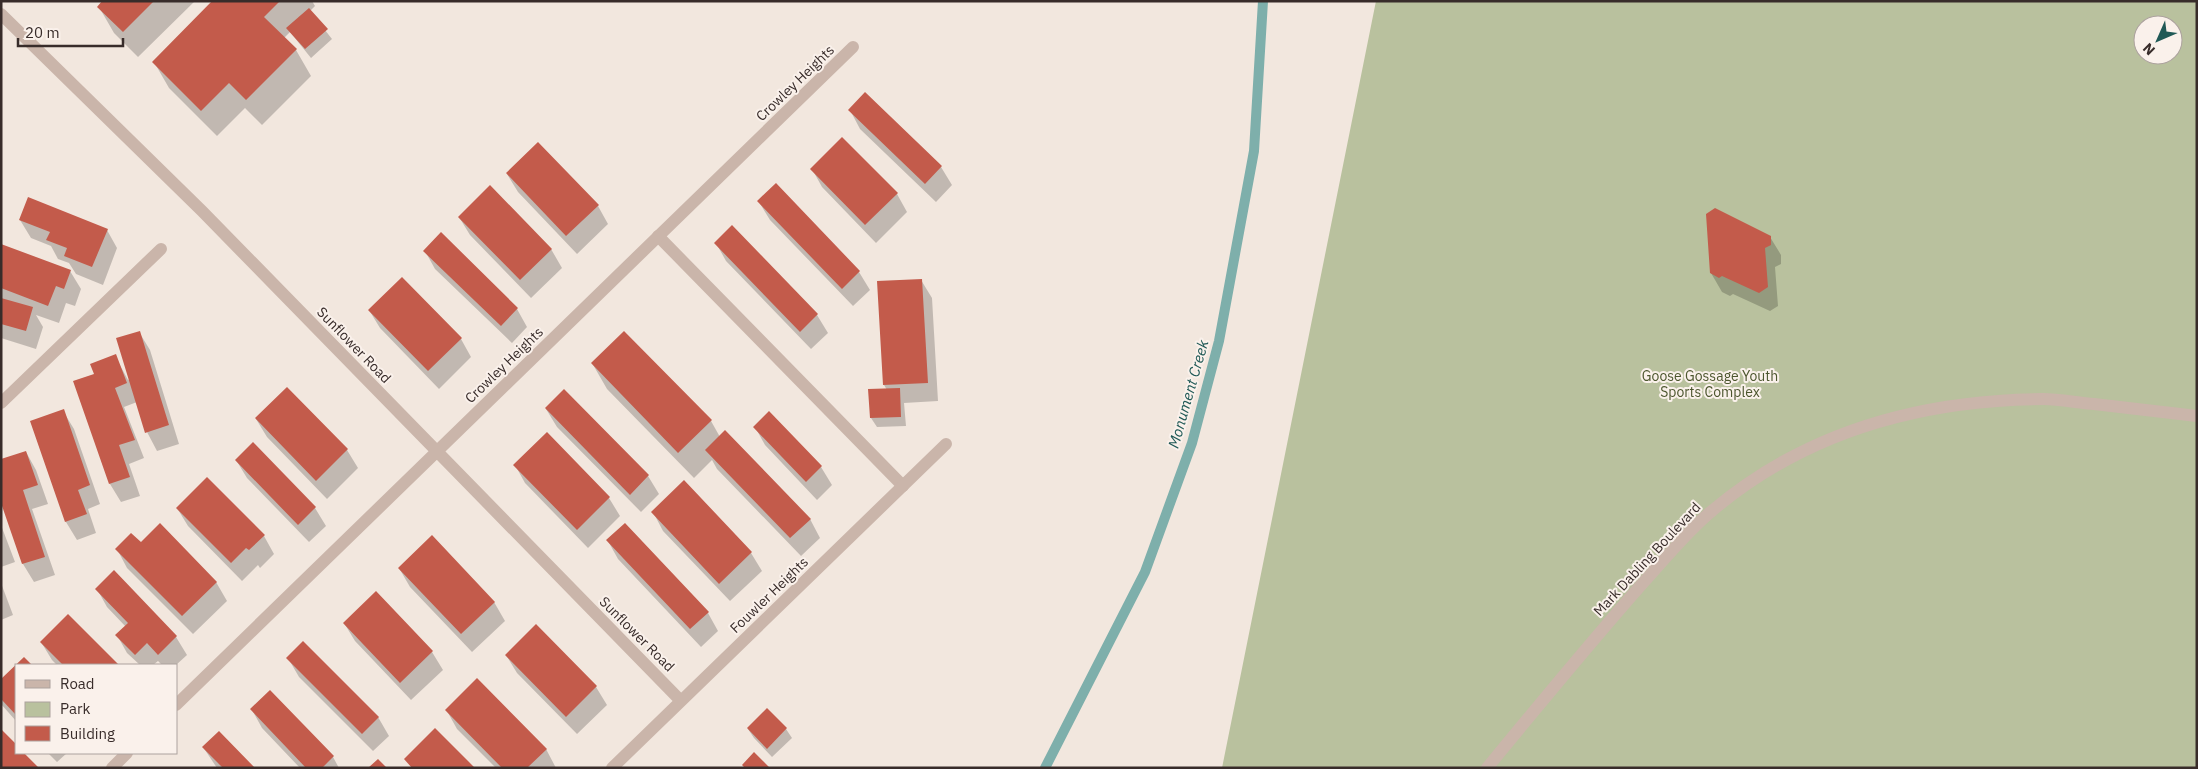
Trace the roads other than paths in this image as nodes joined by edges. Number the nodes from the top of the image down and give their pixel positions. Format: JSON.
{"nodes":[{"id":1,"x":1,"y":14,"type":"edge"},
{"id":2,"x":853,"y":46,"type":"dead end"},
{"id":3,"x":658,"y":236,"type":"junction"},
{"id":4,"x":161,"y":249,"type":"dead end"},
{"id":5,"x":1,"y":403,"type":"edge"},
{"id":6,"x":2197,"y":416,"type":"edge"},
{"id":7,"x":946,"y":444,"type":"dead end"},
{"id":8,"x":436,"y":452,"type":"junction"},
{"id":9,"x":903,"y":486,"type":"junction"},
{"id":10,"x":681,"y":700,"type":"junction"},
{"id":11,"x":178,"y":703,"type":"edge"},
{"id":12,"x":126,"y":754,"type":"edge"},
{"id":13,"x":112,"y":768,"type":"edge"},
{"id":14,"x":612,"y":768,"type":"edge"},
{"id":15,"x":1487,"y":768,"type":"edge"}],
"edges":[{"from":1,"to":8,"type":"street","name":"Sunflower Road"},
{"from":2,"to":3,"type":"street","name":"Crowley Heights"},
{"from":3,"to":8,"type":"street","name":"Crowley Heights"},
{"from":3,"to":9,"type":"street"},
{"from":4,"to":5,"type":"street"},
{"from":6,"to":15,"type":"street","name":"Mark Dabling Boulevard"},
{"from":7,"to":9,"type":"street","name":"Fouwler Heights"},
{"from":8,"to":10,"type":"street","name":"Sunflower Road"},
{"from":8,"to":11,"type":"street","name":"Crowley Heights"},
{"from":9,"to":10,"type":"street","name":"Fouwler Heights"},
{"from":10,"to":14,"type":"street","name":"Fouwler Heights"},
{"from":12,"to":13,"type":"street"}]}
